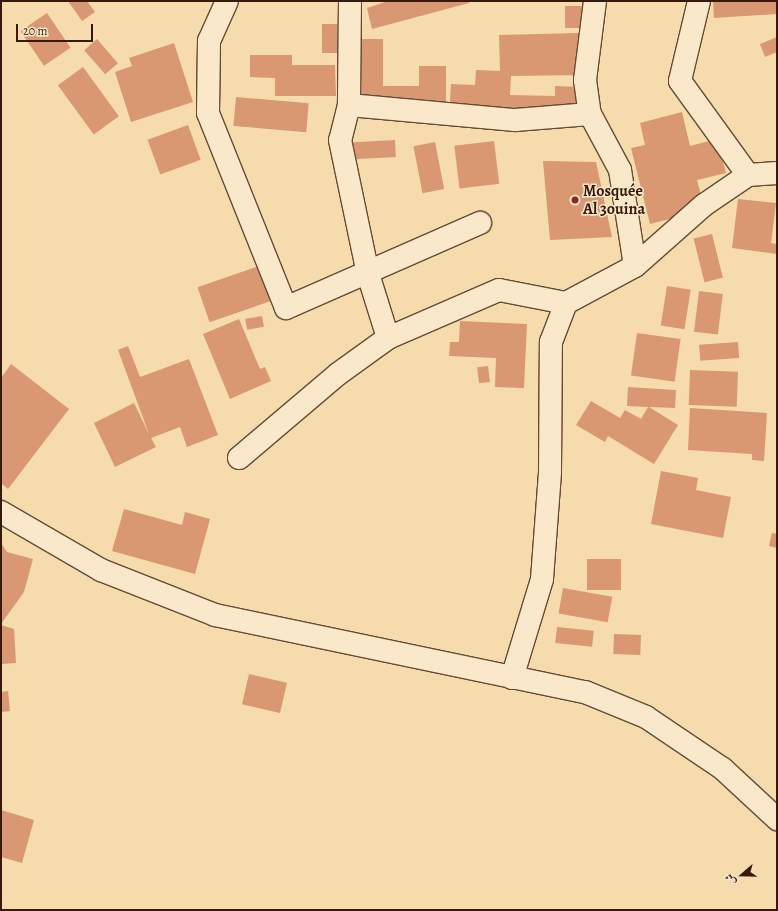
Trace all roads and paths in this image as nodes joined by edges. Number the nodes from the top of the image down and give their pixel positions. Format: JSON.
{"nodes":[{"id":1,"x":227,"y":1,"type":"edge"},
{"id":2,"x":350,"y":1,"type":"edge"},
{"id":3,"x":595,"y":1,"type":"edge"},
{"id":4,"x":699,"y":1,"type":"edge"},
{"id":5,"x":348,"y":105,"type":"junction"},
{"id":6,"x":590,"y":114,"type":"junction"},
{"id":7,"x":777,"y":173,"type":"edge"},
{"id":8,"x":748,"y":175,"type":"junction"},
{"id":9,"x":480,"y":223,"type":"dead end"},
{"id":10,"x":635,"y":266,"type":"junction"},
{"id":11,"x":368,"y":274,"type":"junction"},
{"id":12,"x":566,"y":303,"type":"junction"},
{"id":13,"x":388,"y":338,"type":"junction"},
{"id":14,"x":239,"y":458,"type":"dead end"},
{"id":15,"x":1,"y":512,"type":"edge"},
{"id":16,"x":512,"y":678,"type":"junction"},
{"id":17,"x":777,"y":819,"type":"edge"}],
"edges":[{"from":1,"to":11,"type":"street"},
{"from":2,"to":5,"type":"street"},
{"from":3,"to":6,"type":"street"},
{"from":4,"to":8,"type":"street"},
{"from":5,"to":6,"type":"street"},
{"from":5,"to":11,"type":"street"},
{"from":6,"to":10,"type":"street"},
{"from":7,"to":8,"type":"street"},
{"from":8,"to":10,"type":"street"},
{"from":9,"to":11,"type":"street"},
{"from":10,"to":12,"type":"street"},
{"from":11,"to":13,"type":"street"},
{"from":12,"to":13,"type":"street"},
{"from":12,"to":16,"type":"street"},
{"from":13,"to":14,"type":"street"},
{"from":15,"to":16,"type":"street"},
{"from":16,"to":17,"type":"street"}]}
